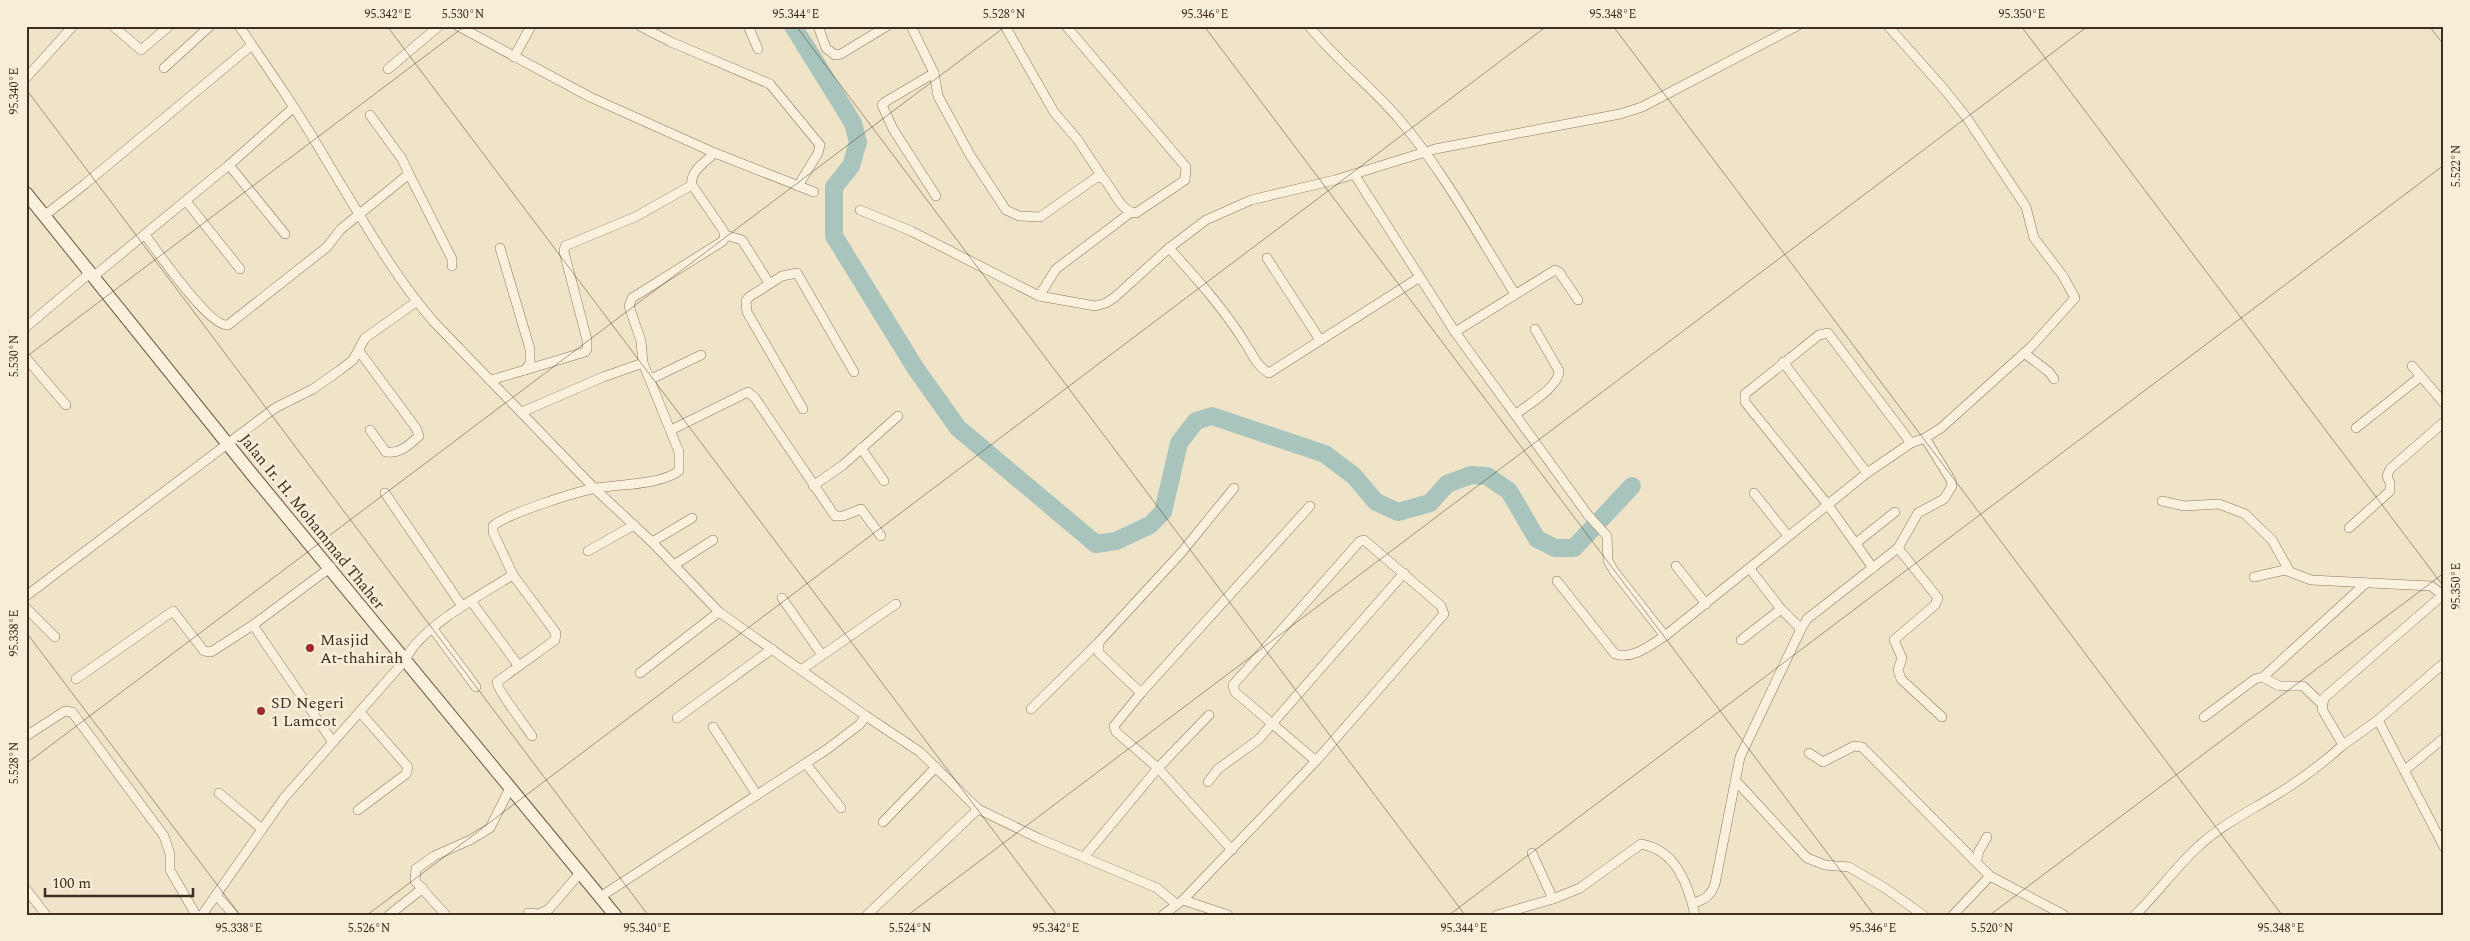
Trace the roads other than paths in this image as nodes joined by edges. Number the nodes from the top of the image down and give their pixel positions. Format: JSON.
{"nodes":[{"id":1,"x":72,"y":26,"type":"edge"},
{"id":2,"x":113,"y":26,"type":"edge"},
{"id":3,"x":169,"y":26,"type":"edge"},
{"id":4,"x":210,"y":26,"type":"edge"},
{"id":5,"x":239,"y":26,"type":"edge"},
{"id":6,"x":439,"y":26,"type":"edge"},
{"id":7,"x":458,"y":26,"type":"edge"},
{"id":8,"x":531,"y":26,"type":"edge"},
{"id":9,"x":640,"y":26,"type":"edge"},
{"id":10,"x":748,"y":26,"type":"edge"},
{"id":11,"x":818,"y":26,"type":"edge"},
{"id":12,"x":887,"y":26,"type":"edge"},
{"id":13,"x":911,"y":26,"type":"edge"},
{"id":14,"x":1005,"y":26,"type":"edge"},
{"id":15,"x":1066,"y":26,"type":"edge"},
{"id":16,"x":1309,"y":26,"type":"edge"},
{"id":17,"x":1797,"y":26,"type":"edge"},
{"id":18,"x":1888,"y":26,"type":"edge"},
{"id":19,"x":252,"y":45,"type":"junction"},
{"id":20,"x":758,"y":49,"type":"dead end"},
{"id":21,"x":514,"y":57,"type":"junction"},
{"id":22,"x":164,"y":68,"type":"dead end"},
{"id":23,"x":388,"y":69,"type":"dead end"},
{"id":24,"x":934,"y":73,"type":"junction"},
{"id":25,"x":26,"y":78,"type":"edge"},
{"id":26,"x":293,"y":108,"type":"junction"},
{"id":27,"x":370,"y":115,"type":"dead end"},
{"id":28,"x":715,"y":152,"type":"junction"},
{"id":29,"x":1425,"y":152,"type":"junction"},
{"id":30,"x":228,"y":165,"type":"junction"},
{"id":31,"x":410,"y":174,"type":"junction"},
{"id":32,"x":1354,"y":174,"type":"junction"},
{"id":33,"x":1103,"y":178,"type":"junction"},
{"id":34,"x":692,"y":185,"type":"junction"},
{"id":35,"x":798,"y":186,"type":"junction"},
{"id":36,"x":814,"y":192,"type":"dead end"},
{"id":37,"x":26,"y":193,"type":"edge"},
{"id":38,"x":936,"y":196,"type":"dead end"},
{"id":39,"x":186,"y":201,"type":"junction"},
{"id":40,"x":860,"y":210,"type":"dead end"},
{"id":41,"x":1130,"y":213,"type":"junction"},
{"id":42,"x":359,"y":215,"type":"junction"},
{"id":43,"x":44,"y":216,"type":"junction"},
{"id":44,"x":285,"y":234,"type":"dead end"},
{"id":45,"x":145,"y":235,"type":"junction"},
{"id":46,"x":725,"y":235,"type":"junction"},
{"id":47,"x":500,"y":248,"type":"dead end"},
{"id":48,"x":1170,"y":248,"type":"junction"},
{"id":49,"x":1267,"y":258,"type":"dead end"},
{"id":50,"x":452,"y":266,"type":"dead end"},
{"id":51,"x":240,"y":269,"type":"dead end"},
{"id":52,"x":92,"y":274,"type":"junction"},
{"id":53,"x":1420,"y":277,"type":"junction"},
{"id":54,"x":770,"y":283,"type":"junction"},
{"id":55,"x":1515,"y":294,"type":"junction"},
{"id":56,"x":1039,"y":296,"type":"junction"},
{"id":57,"x":1578,"y":300,"type":"dead end"},
{"id":58,"x":416,"y":302,"type":"junction"},
{"id":59,"x":26,"y":327,"type":"edge"},
{"id":60,"x":1535,"y":329,"type":"dead end"},
{"id":61,"x":1454,"y":332,"type":"junction"},
{"id":62,"x":1320,"y":340,"type":"junction"},
{"id":63,"x":359,"y":350,"type":"junction"},
{"id":64,"x":2024,"y":353,"type":"junction"},
{"id":65,"x":701,"y":355,"type":"dead end"},
{"id":66,"x":26,"y":358,"type":"edge"},
{"id":67,"x":1783,"y":362,"type":"junction"},
{"id":68,"x":643,"y":363,"type":"junction"},
{"id":69,"x":2412,"y":366,"type":"dead end"},
{"id":70,"x":525,"y":370,"type":"junction"},
{"id":71,"x":854,"y":372,"type":"dead end"},
{"id":72,"x":2420,"y":377,"type":"junction"},
{"id":73,"x":651,"y":379,"type":"junction"},
{"id":74,"x":2054,"y":379,"type":"dead end"},
{"id":75,"x":491,"y":380,"type":"junction"},
{"id":76,"x":2444,"y":403,"type":"edge"},
{"id":77,"x":66,"y":405,"type":"dead end"},
{"id":78,"x":803,"y":409,"type":"dead end"},
{"id":79,"x":522,"y":412,"type":"junction"},
{"id":80,"x":1515,"y":415,"type":"junction"},
{"id":81,"x":898,"y":416,"type":"dead end"},
{"id":82,"x":2444,"y":422,"type":"edge"},
{"id":83,"x":2356,"y":428,"type":"dead end"},
{"id":84,"x":370,"y":430,"type":"dead end"},
{"id":85,"x":671,"y":430,"type":"junction"},
{"id":86,"x":1925,"y":438,"type":"junction"},
{"id":87,"x":1911,"y":443,"type":"junction"},
{"id":88,"x":229,"y":444,"type":"junction"},
{"id":89,"x":861,"y":448,"type":"junction"},
{"id":90,"x":1867,"y":473,"type":"junction"},
{"id":91,"x":884,"y":481,"type":"dead end"},
{"id":92,"x":813,"y":486,"type":"junction"},
{"id":93,"x":594,"y":488,"type":"junction"},
{"id":94,"x":1234,"y":488,"type":"dead end"},
{"id":95,"x":385,"y":493,"type":"dead end"},
{"id":96,"x":1754,"y":493,"type":"dead end"},
{"id":97,"x":2162,"y":501,"type":"dead end"},
{"id":98,"x":1828,"y":505,"type":"junction"},
{"id":99,"x":1310,"y":506,"type":"dead end"},
{"id":100,"x":1895,"y":512,"type":"dead end"},
{"id":101,"x":692,"y":518,"type":"dead end"},
{"id":102,"x":634,"y":525,"type":"junction"},
{"id":103,"x":2349,"y":528,"type":"dead end"},
{"id":104,"x":881,"y":536,"type":"dead end"},
{"id":105,"x":1788,"y":536,"type":"junction"},
{"id":106,"x":713,"y":540,"type":"dead end"},
{"id":107,"x":652,"y":542,"type":"junction"},
{"id":108,"x":1856,"y":543,"type":"junction"},
{"id":109,"x":1898,"y":548,"type":"junction"},
{"id":110,"x":588,"y":551,"type":"dead end"},
{"id":111,"x":674,"y":565,"type":"junction"},
{"id":112,"x":1676,"y":566,"type":"dead end"},
{"id":113,"x":331,"y":567,"type":"junction"},
{"id":114,"x":1873,"y":568,"type":"junction"},
{"id":115,"x":1750,"y":569,"type":"junction"},
{"id":116,"x":2290,"y":572,"type":"junction"},
{"id":117,"x":1404,"y":573,"type":"junction"},
{"id":118,"x":513,"y":575,"type":"junction"},
{"id":119,"x":2254,"y":577,"type":"dead end"},
{"id":120,"x":1557,"y":581,"type":"dead end"},
{"id":121,"x":2366,"y":583,"type":"junction"},
{"id":122,"x":2443,"y":595,"type":"edge"},
{"id":123,"x":26,"y":596,"type":"edge"},
{"id":124,"x":782,"y":598,"type":"dead end"},
{"id":125,"x":471,"y":601,"type":"junction"},
{"id":126,"x":896,"y":604,"type":"dead end"},
{"id":127,"x":1706,"y":604,"type":"junction"},
{"id":128,"x":462,"y":606,"type":"junction"},
{"id":129,"x":26,"y":608,"type":"edge"},
{"id":130,"x":1781,"y":609,"type":"junction"},
{"id":131,"x":719,"y":612,"type":"junction"},
{"id":132,"x":253,"y":625,"type":"junction"},
{"id":133,"x":433,"y":629,"type":"junction"},
{"id":134,"x":1801,"y":629,"type":"junction"},
{"id":135,"x":55,"y":636,"type":"dead end"},
{"id":136,"x":1665,"y":636,"type":"junction"},
{"id":137,"x":1741,"y":640,"type":"dead end"},
{"id":138,"x":1099,"y":642,"type":"junction"},
{"id":139,"x":772,"y":649,"type":"junction"},
{"id":140,"x":822,"y":655,"type":"junction"},
{"id":141,"x":406,"y":659,"type":"junction"},
{"id":142,"x":2444,"y":663,"type":"edge"},
{"id":143,"x":518,"y":665,"type":"junction"},
{"id":144,"x":801,"y":670,"type":"junction"},
{"id":145,"x":640,"y":672,"type":"dead end"},
{"id":146,"x":2263,"y":677,"type":"junction"},
{"id":147,"x":76,"y":679,"type":"dead end"},
{"id":148,"x":476,"y":687,"type":"dead end"},
{"id":149,"x":1141,"y":692,"type":"junction"},
{"id":150,"x":2322,"y":704,"type":"junction"},
{"id":151,"x":1031,"y":709,"type":"dead end"},
{"id":152,"x":360,"y":712,"type":"junction"},
{"id":153,"x":1209,"y":715,"type":"dead end"},
{"id":154,"x":866,"y":716,"type":"junction"},
{"id":155,"x":1942,"y":717,"type":"dead end"},
{"id":156,"x":2204,"y":717,"type":"dead end"},
{"id":157,"x":677,"y":718,"type":"dead end"},
{"id":158,"x":2378,"y":720,"type":"junction"},
{"id":159,"x":1272,"y":724,"type":"junction"},
{"id":160,"x":713,"y":727,"type":"dead end"},
{"id":161,"x":26,"y":736,"type":"edge"},
{"id":162,"x":532,"y":736,"type":"dead end"},
{"id":163,"x":2444,"y":738,"type":"edge"},
{"id":164,"x":332,"y":741,"type":"junction"},
{"id":165,"x":2343,"y":744,"type":"junction"},
{"id":166,"x":1809,"y":753,"type":"dead end"},
{"id":167,"x":1316,"y":761,"type":"junction"},
{"id":168,"x":806,"y":764,"type":"junction"},
{"id":169,"x":936,"y":767,"type":"junction"},
{"id":170,"x":1158,"y":768,"type":"junction"},
{"id":171,"x":2405,"y":770,"type":"junction"},
{"id":172,"x":1736,"y":781,"type":"junction"},
{"id":173,"x":1208,"y":782,"type":"dead end"},
{"id":174,"x":510,"y":788,"type":"junction"},
{"id":175,"x":219,"y":793,"type":"dead end"},
{"id":176,"x":757,"y":795,"type":"junction"},
{"id":177,"x":841,"y":808,"type":"dead end"},
{"id":178,"x":978,"y":809,"type":"junction"},
{"id":179,"x":358,"y":810,"type":"dead end"},
{"id":180,"x":883,"y":822,"type":"dead end"},
{"id":181,"x":262,"y":828,"type":"junction"},
{"id":182,"x":1987,"y":837,"type":"dead end"},
{"id":183,"x":2444,"y":847,"type":"edge"},
{"id":184,"x":1232,"y":850,"type":"junction"},
{"id":185,"x":1532,"y":853,"type":"dead end"},
{"id":186,"x":1084,"y":857,"type":"junction"},
{"id":187,"x":1976,"y":862,"type":"junction"},
{"id":188,"x":580,"y":873,"type":"junction"},
{"id":189,"x":1990,"y":876,"type":"junction"},
{"id":190,"x":422,"y":888,"type":"junction"},
{"id":191,"x":26,"y":889,"type":"edge"},
{"id":192,"x":216,"y":895,"type":"junction"},
{"id":193,"x":600,"y":897,"type":"junction"},
{"id":194,"x":1553,"y":899,"type":"junction"},
{"id":195,"x":1180,"y":902,"type":"junction"},
{"id":196,"x":1693,"y":903,"type":"junction"},
{"id":197,"x":528,"y":913,"type":"dead end"},
{"id":198,"x":46,"y":915,"type":"edge"},
{"id":199,"x":196,"y":915,"type":"edge"},
{"id":200,"x":202,"y":915,"type":"edge"},
{"id":201,"x":234,"y":915,"type":"edge"},
{"id":202,"x":390,"y":915,"type":"edge"},
{"id":203,"x":446,"y":915,"type":"edge"},
{"id":204,"x":615,"y":915,"type":"edge"},
{"id":205,"x":867,"y":915,"type":"edge"},
{"id":206,"x":1163,"y":915,"type":"edge"},
{"id":207,"x":1228,"y":915,"type":"edge"},
{"id":208,"x":1497,"y":915,"type":"edge"},
{"id":209,"x":1695,"y":915,"type":"edge"},
{"id":210,"x":1923,"y":915,"type":"edge"},
{"id":211,"x":1952,"y":915,"type":"edge"},
{"id":212,"x":2064,"y":915,"type":"edge"},
{"id":213,"x":2135,"y":915,"type":"edge"}],
"edges":[{"from":1,"to":25,"type":"street"},
{"from":2,"to":3,"type":"street"},
{"from":4,"to":22,"type":"street"},
{"from":5,"to":19,"type":"street"},
{"from":6,"to":23,"type":"street"},
{"from":7,"to":21,"type":"street"},
{"from":8,"to":21,"type":"street"},
{"from":9,"to":35,"type":"street"},
{"from":10,"to":20,"type":"street"},
{"from":11,"to":12,"type":"street"},
{"from":13,"to":24,"type":"street"},
{"from":14,"to":33,"type":"street"},
{"from":15,"to":41,"type":"street"},
{"from":16,"to":29,"type":"street"},
{"from":17,"to":29,"type":"street"},
{"from":18,"to":64,"type":"street"},
{"from":19,"to":26,"type":"street"},
{"from":19,"to":43,"type":"street"},
{"from":21,"to":28,"type":"street"},
{"from":24,"to":33,"type":"street"},
{"from":24,"to":38,"type":"street"},
{"from":26,"to":30,"type":"street"},
{"from":26,"to":42,"type":"street"},
{"from":27,"to":31,"type":"street"},
{"from":28,"to":34,"type":"street"},
{"from":28,"to":35,"type":"street"},
{"from":29,"to":32,"type":"street"},
{"from":29,"to":55,"type":"street"},
{"from":30,"to":39,"type":"street"},
{"from":30,"to":44,"type":"street"},
{"from":31,"to":42,"type":"street"},
{"from":31,"to":50,"type":"street"},
{"from":32,"to":48,"type":"street"},
{"from":32,"to":53,"type":"street"},
{"from":33,"to":41,"type":"street"},
{"from":34,"to":46,"type":"street"},
{"from":34,"to":70,"type":"street"},
{"from":35,"to":36,"type":"street"},
{"from":37,"to":43,"type":"main road","name":"Jalan Ir. H. Mohammad Thaher"},
{"from":39,"to":45,"type":"street"},
{"from":39,"to":51,"type":"street"},
{"from":40,"to":56,"type":"street"},
{"from":41,"to":56,"type":"street"},
{"from":42,"to":45,"type":"street"},
{"from":42,"to":58,"type":"street"},
{"from":43,"to":52,"type":"main road","name":"Jalan Ir. H. Mohammad Thaher"},
{"from":45,"to":52,"type":"street"},
{"from":46,"to":54,"type":"street"},
{"from":46,"to":68,"type":"street"},
{"from":47,"to":70,"type":"street"},
{"from":48,"to":56,"type":"street"},
{"from":48,"to":62,"type":"street"},
{"from":49,"to":62,"type":"street"},
{"from":52,"to":59,"type":"street"},
{"from":52,"to":88,"type":"main road","name":"Jalan Ir. H. Mohammad Thaher"},
{"from":53,"to":61,"type":"street"},
{"from":53,"to":62,"type":"street"},
{"from":54,"to":71,"type":"street"},
{"from":54,"to":78,"type":"street"},
{"from":55,"to":57,"type":"street"},
{"from":55,"to":61,"type":"street"},
{"from":58,"to":63,"type":"street"},
{"from":58,"to":75,"type":"street"},
{"from":60,"to":80,"type":"street"},
{"from":61,"to":80,"type":"street"},
{"from":63,"to":84,"type":"street"},
{"from":63,"to":88,"type":"street"},
{"from":64,"to":74,"type":"street"},
{"from":64,"to":86,"type":"street"},
{"from":65,"to":73,"type":"street"},
{"from":66,"to":77,"type":"street"},
{"from":67,"to":87,"type":"street"},
{"from":67,"to":90,"type":"street"},
{"from":67,"to":98,"type":"street"},
{"from":68,"to":73,"type":"street"},
{"from":68,"to":79,"type":"street"},
{"from":69,"to":72,"type":"street"},
{"from":70,"to":75,"type":"street"},
{"from":72,"to":76,"type":"street"},
{"from":72,"to":83,"type":"street"},
{"from":73,"to":85,"type":"street"},
{"from":75,"to":79,"type":"street"},
{"from":79,"to":93,"type":"street"},
{"from":80,"to":136,"type":"street"},
{"from":81,"to":89,"type":"street"},
{"from":82,"to":103,"type":"street"},
{"from":85,"to":92,"type":"street"},
{"from":85,"to":93,"type":"street"},
{"from":86,"to":87,"type":"street"},
{"from":86,"to":109,"type":"street"},
{"from":87,"to":90,"type":"street"},
{"from":88,"to":113,"type":"main road","name":"Jalan Ir. H. Mohammad Thaher"},
{"from":88,"to":123,"type":"street"},
{"from":89,"to":91,"type":"street"},
{"from":89,"to":92,"type":"street"},
{"from":90,"to":98,"type":"street"},
{"from":92,"to":104,"type":"street"},
{"from":93,"to":102,"type":"street"},
{"from":93,"to":118,"type":"street"},
{"from":94,"to":138,"type":"street"},
{"from":95,"to":128,"type":"street"},
{"from":96,"to":105,"type":"street"},
{"from":97,"to":116,"type":"street"},
{"from":98,"to":105,"type":"street"},
{"from":98,"to":108,"type":"street"},
{"from":99,"to":149,"type":"street"},
{"from":100,"to":108,"type":"street"},
{"from":101,"to":107,"type":"street"},
{"from":102,"to":107,"type":"street"},
{"from":102,"to":110,"type":"street"},
{"from":105,"to":115,"type":"street"},
{"from":106,"to":111,"type":"street"},
{"from":107,"to":111,"type":"street"},
{"from":108,"to":114,"type":"street"},
{"from":109,"to":114,"type":"street"},
{"from":109,"to":155,"type":"street"},
{"from":111,"to":131,"type":"street"},
{"from":112,"to":127,"type":"street"},
{"from":113,"to":132,"type":"street"},
{"from":113,"to":141,"type":"main road","name":"Jalan Ir. H. Mohammad Thaher"},
{"from":114,"to":134,"type":"street"},
{"from":115,"to":127,"type":"street"},
{"from":115,"to":130,"type":"street"},
{"from":116,"to":119,"type":"street"},
{"from":116,"to":121,"type":"street"},
{"from":117,"to":159,"type":"street"},
{"from":117,"to":159,"type":"street"},
{"from":117,"to":167,"type":"street"},
{"from":118,"to":125,"type":"street"},
{"from":118,"to":143,"type":"street"},
{"from":120,"to":136,"type":"street"},
{"from":121,"to":122,"type":"street"},
{"from":121,"to":146,"type":"street"},
{"from":122,"to":150,"type":"street"},
{"from":124,"to":140,"type":"street"},
{"from":125,"to":128,"type":"street"},
{"from":125,"to":143,"type":"street"},
{"from":126,"to":140,"type":"street"},
{"from":127,"to":136,"type":"street"},
{"from":128,"to":133,"type":"street"},
{"from":129,"to":135,"type":"street"},
{"from":130,"to":134,"type":"street"},
{"from":130,"to":137,"type":"street"},
{"from":131,"to":139,"type":"street"},
{"from":131,"to":145,"type":"street"},
{"from":132,"to":147,"type":"street"},
{"from":132,"to":164,"type":"street"},
{"from":133,"to":141,"type":"street"},
{"from":133,"to":148,"type":"street"},
{"from":134,"to":172,"type":"street"},
{"from":138,"to":149,"type":"street"},
{"from":138,"to":151,"type":"street"},
{"from":139,"to":144,"type":"street"},
{"from":139,"to":157,"type":"street"},
{"from":140,"to":144,"type":"street"},
{"from":141,"to":152,"type":"street"},
{"from":141,"to":174,"type":"main road","name":"Jalan Ir. H. Mohammad Thaher"},
{"from":142,"to":158,"type":"street"},
{"from":143,"to":162,"type":"street"},
{"from":144,"to":154,"type":"street"},
{"from":146,"to":150,"type":"street"},
{"from":146,"to":156,"type":"street"},
{"from":149,"to":170,"type":"street"},
{"from":150,"to":165,"type":"street"},
{"from":152,"to":164,"type":"street"},
{"from":152,"to":179,"type":"street"},
{"from":153,"to":170,"type":"street"},
{"from":154,"to":168,"type":"street"},
{"from":154,"to":169,"type":"street"},
{"from":158,"to":165,"type":"street"},
{"from":158,"to":171,"type":"street"},
{"from":159,"to":167,"type":"street"},
{"from":159,"to":173,"type":"street"},
{"from":160,"to":176,"type":"street"},
{"from":161,"to":199,"type":"street"},
{"from":163,"to":171,"type":"street"},
{"from":164,"to":181,"type":"street"},
{"from":165,"to":213,"type":"street"},
{"from":166,"to":187,"type":"street"},
{"from":167,"to":184,"type":"street"},
{"from":168,"to":176,"type":"street"},
{"from":168,"to":177,"type":"street"},
{"from":169,"to":178,"type":"street"},
{"from":169,"to":180,"type":"street"},
{"from":170,"to":184,"type":"street"},
{"from":170,"to":186,"type":"street"},
{"from":171,"to":183,"type":"street"},
{"from":172,"to":196,"type":"street"},
{"from":172,"to":210,"type":"street"},
{"from":174,"to":188,"type":"main road","name":"Jalan Ir. H. Mohammad Thaher"},
{"from":174,"to":190,"type":"street"},
{"from":175,"to":181,"type":"street"},
{"from":176,"to":193,"type":"street"},
{"from":178,"to":186,"type":"street"},
{"from":178,"to":205,"type":"street"},
{"from":181,"to":192,"type":"street"},
{"from":182,"to":187,"type":"street"},
{"from":184,"to":195,"type":"street"},
{"from":185,"to":194,"type":"street"},
{"from":186,"to":195,"type":"street"},
{"from":187,"to":189,"type":"street"},
{"from":188,"to":193,"type":"main road","name":"Jalan Ir. H. Mohammad Thaher"},
{"from":188,"to":197,"type":"street"},
{"from":189,"to":211,"type":"street"},
{"from":189,"to":212,"type":"street"},
{"from":190,"to":202,"type":"street"},
{"from":190,"to":203,"type":"street"},
{"from":191,"to":198,"type":"street"},
{"from":192,"to":200,"type":"street"},
{"from":192,"to":201,"type":"street"},
{"from":193,"to":204,"type":"main road","name":"Jalan Ir. H. Mohammad Thaher"},
{"from":194,"to":196,"type":"street"},
{"from":194,"to":208,"type":"street"},
{"from":195,"to":206,"type":"street"},
{"from":195,"to":207,"type":"street"},
{"from":196,"to":209,"type":"street"}]}
